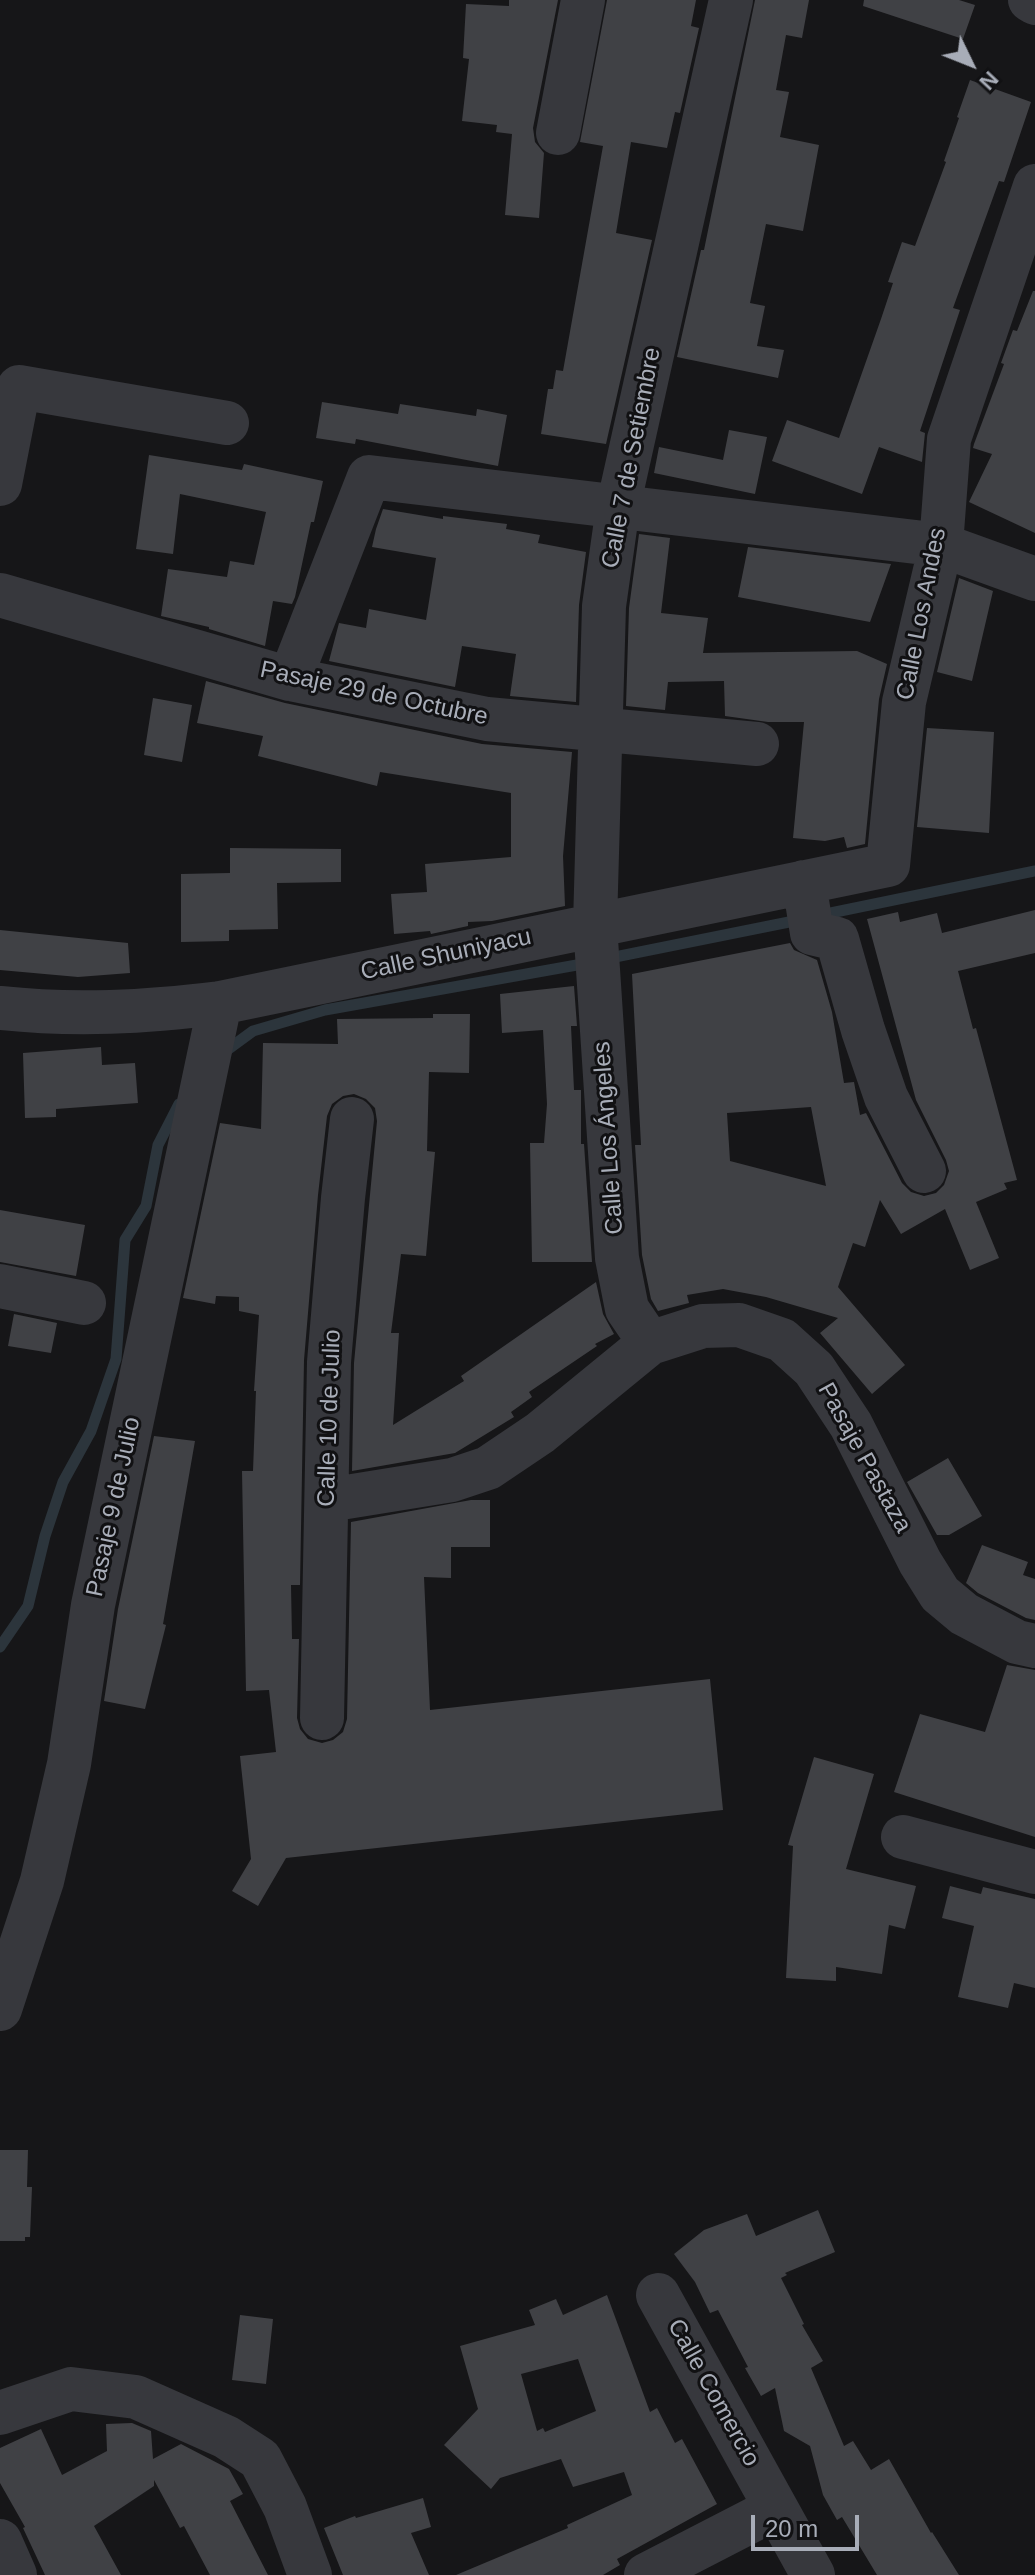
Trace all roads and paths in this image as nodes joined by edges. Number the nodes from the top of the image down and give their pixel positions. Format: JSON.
{"nodes":[{"id":1,"x":583,"y":0,"type":"edge"},
{"id":2,"x":731,"y":0,"type":"edge"},
{"id":3,"x":558,"y":133,"type":"dead end"},
{"id":4,"x":1035,"y":186,"type":"edge"},
{"id":5,"x":227,"y":423,"type":"dead end"},
{"id":6,"x":0,"y":484,"type":"edge"},
{"id":7,"x":618,"y":507,"type":"junction"},
{"id":8,"x":941,"y":545,"type":"junction"},
{"id":9,"x":1035,"y":579,"type":"edge"},
{"id":10,"x":0,"y":595,"type":"edge"},
{"id":11,"x":290,"y":679,"type":"junction"},
{"id":12,"x":600,"y":728,"type":"junction"},
{"id":13,"x":757,"y":744,"type":"dead end"},
{"id":14,"x":888,"y":865,"type":"joint"},
{"id":15,"x":804,"y":882,"type":"junction"},
{"id":16,"x":595,"y":924,"type":"junction"},
{"id":17,"x":220,"y":1003,"type":"junction"},
{"id":18,"x":0,"y":1008,"type":"edge"},
{"id":19,"x":352,"y":1119,"type":"dead end"},
{"id":20,"x":924,"y":1171,"type":"dead end"},
{"id":21,"x":0,"y":1286,"type":"edge"},
{"id":22,"x":84,"y":1303,"type":"dead end"},
{"id":23,"x":650,"y":1343,"type":"junction"},
{"id":24,"x":328,"y":1500,"type":"junction"},
{"id":25,"x":1035,"y":1646,"type":"edge"},
{"id":26,"x":322,"y":1718,"type":"dead end"},
{"id":27,"x":903,"y":1837,"type":"dead end"},
{"id":28,"x":1035,"y":1872,"type":"edge"},
{"id":29,"x":0,"y":2009,"type":"edge"},
{"id":30,"x":658,"y":2295,"type":"dead end"},
{"id":31,"x":0,"y":2413,"type":"edge"},
{"id":32,"x":776,"y":2508,"type":"junction"},
{"id":33,"x":0,"y":2541,"type":"edge"},
{"id":34,"x":15,"y":2575,"type":"edge"},
{"id":35,"x":310,"y":2575,"type":"edge"},
{"id":36,"x":646,"y":2575,"type":"edge"},
{"id":37,"x":813,"y":2575,"type":"edge"}],
"edges":[{"from":1,"to":3,"type":"street"},
{"from":2,"to":7,"type":"street","name":"Calle 7 de Setiembre"},
{"from":4,"to":8,"type":"street","name":"Calle Los Andes"},
{"from":5,"to":6,"type":"street"},
{"from":7,"to":8,"type":"street"},
{"from":7,"to":11,"type":"street"},
{"from":7,"to":12,"type":"street","name":"Calle 7 de Setiembre"},
{"from":8,"to":9,"type":"street"},
{"from":8,"to":14,"type":"street","name":"Calle Los Andes"},
{"from":10,"to":11,"type":"street","name":"Pasaje 29 de Octubre"},
{"from":11,"to":12,"type":"street","name":"Pasaje 29 de Octubre"},
{"from":12,"to":13,"type":"street","name":"Pasaje 29 de Octubre"},
{"from":12,"to":16,"type":"street","name":"Calle 7 de Setiembre"},
{"from":14,"to":15,"type":"street","name":"Calle Shuniyacu"},
{"from":15,"to":16,"type":"street","name":"Calle Shuniyacu"},
{"from":15,"to":20,"type":"street"},
{"from":16,"to":17,"type":"street","name":"Calle Shuniyacu"},
{"from":16,"to":23,"type":"street","name":"Calle Los Ángeles"},
{"from":17,"to":18,"type":"street","name":"Calle Shuniyacu"},
{"from":17,"to":29,"type":"street","name":"Pasaje 9 de Julio"},
{"from":19,"to":24,"type":"street","name":"Calle 10 de Julio"},
{"from":21,"to":22,"type":"street"},
{"from":23,"to":24,"type":"street","name":"Pasaje Pastaza"},
{"from":23,"to":25,"type":"street","name":"Pasaje Pastaza"},
{"from":24,"to":26,"type":"street","name":"Calle 10 de Julio"},
{"from":27,"to":28,"type":"street"},
{"from":30,"to":32,"type":"street","name":"Calle Comercio"},
{"from":31,"to":35,"type":"street"},
{"from":32,"to":36,"type":"street"},
{"from":32,"to":37,"type":"street","name":"Calle Comercio"},
{"from":33,"to":34,"type":"street"}]}
